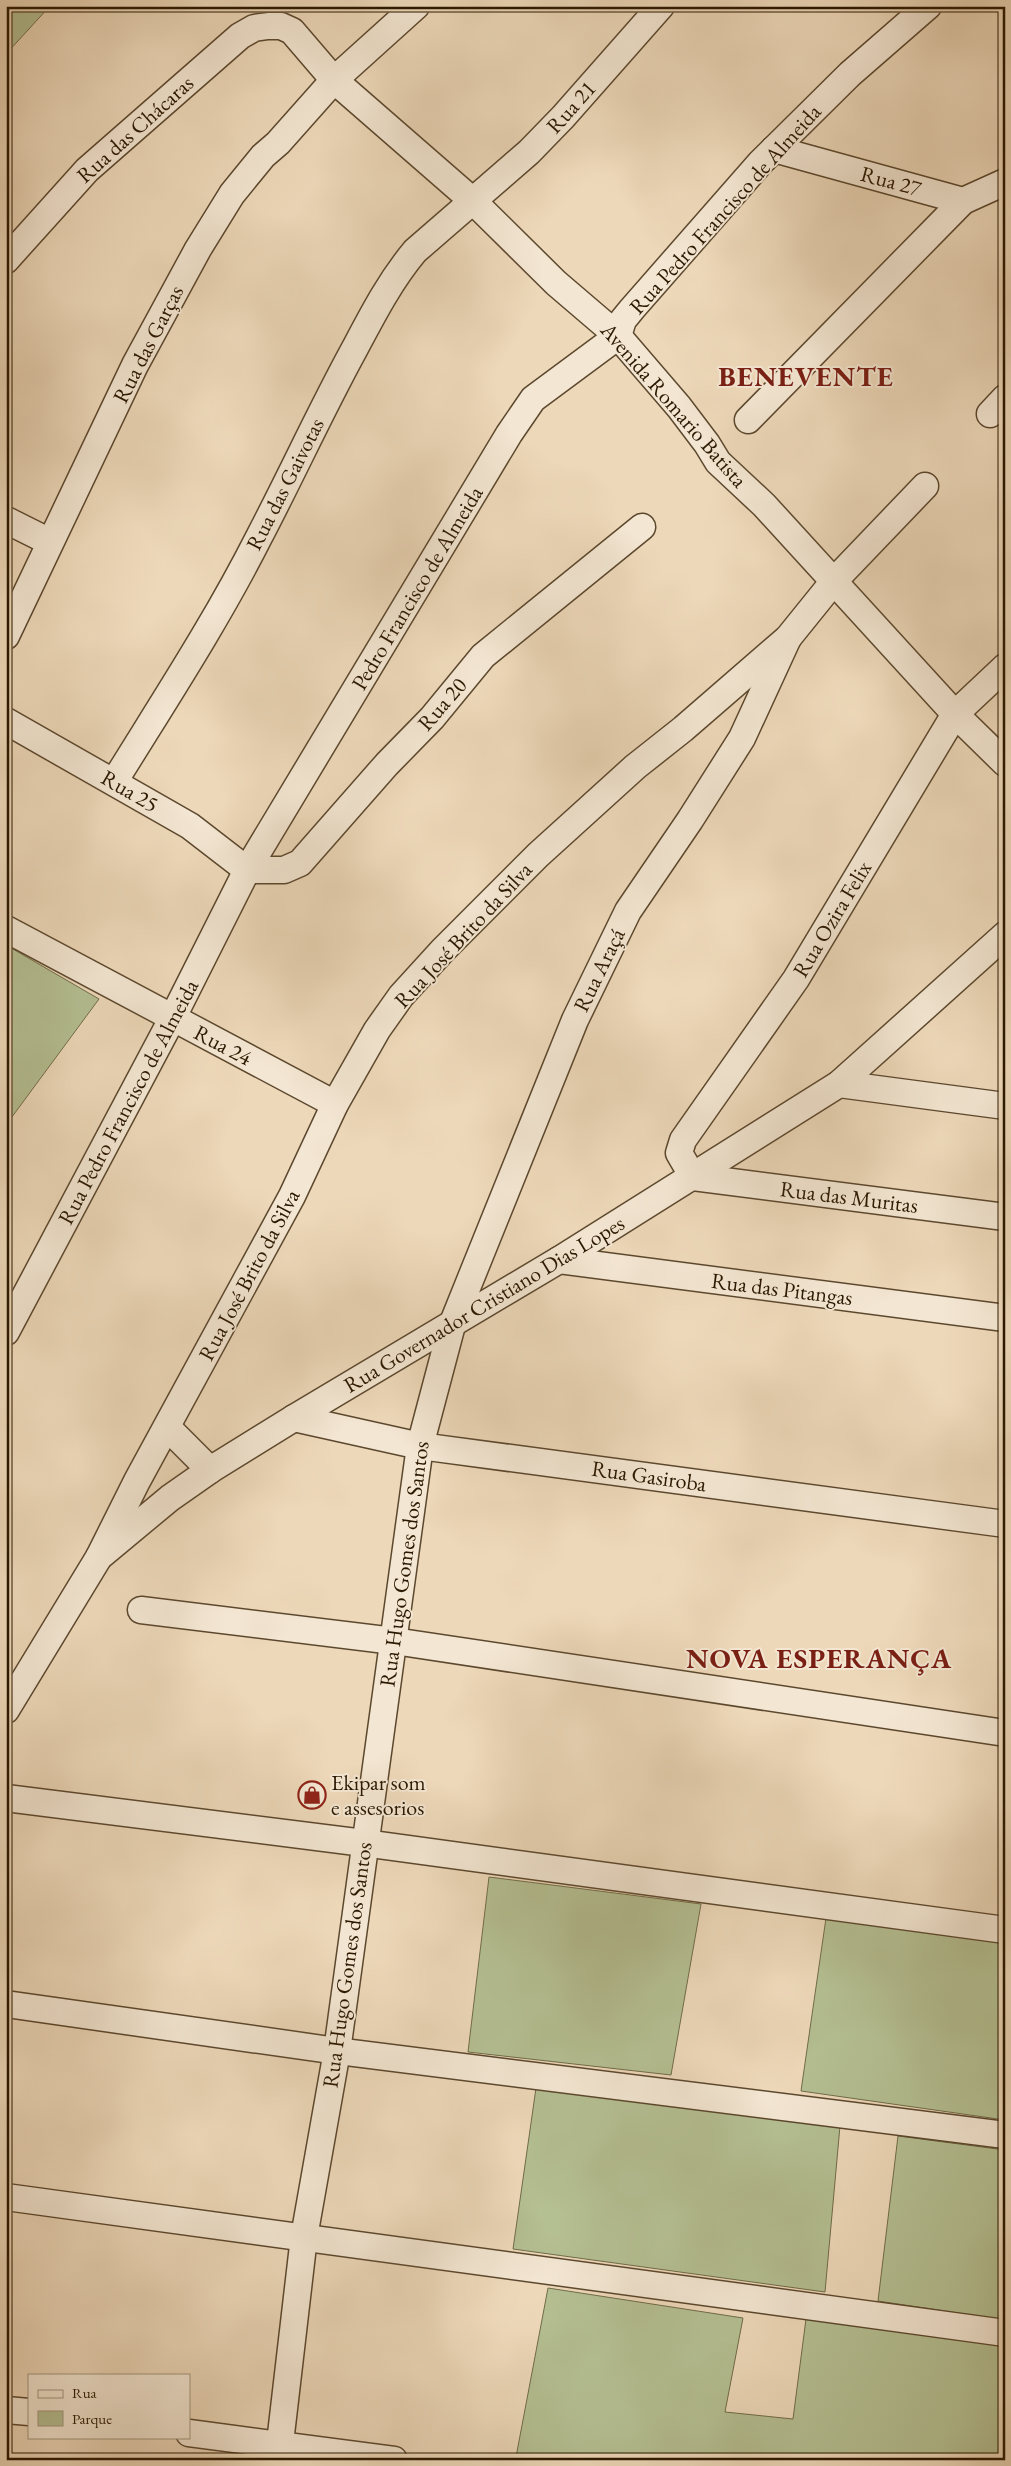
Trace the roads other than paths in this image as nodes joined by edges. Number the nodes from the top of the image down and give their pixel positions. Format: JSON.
{"nodes":[{"id":1,"x":416,"y":6,"type":"edge"},
{"id":2,"x":661,"y":6,"type":"edge"},
{"id":3,"x":928,"y":6,"type":"edge"},
{"id":4,"x":282,"y":26,"type":"joint"},
{"id":5,"x":334,"y":80,"type":"junction"},
{"id":6,"x":774,"y":149,"type":"junction"},
{"id":7,"x":1005,"y":182,"type":"edge"},
{"id":8,"x":963,"y":201,"type":"junction"},
{"id":9,"x":474,"y":202,"type":"junction"},
{"id":10,"x":6,"y":260,"type":"edge"},
{"id":11,"x":618,"y":336,"type":"junction"},
{"id":12,"x":748,"y":420,"type":"dead end"},
{"id":13,"x":925,"y":486,"type":"dead end"},
{"id":14,"x":6,"y":520,"type":"edge"},
{"id":15,"x":642,"y":526,"type":"dead end"},
{"id":16,"x":50,"y":542,"type":"junction"},
{"id":17,"x":834,"y":581,"type":"junction"},
{"id":18,"x":6,"y":636,"type":"edge"},
{"id":19,"x":788,"y":638,"type":"junction"},
{"id":20,"x":1005,"y":667,"type":"edge"},
{"id":21,"x":955,"y":714,"type":"junction"},
{"id":22,"x":6,"y":721,"type":"edge"},
{"id":23,"x":1005,"y":763,"type":"edge"},
{"id":24,"x":114,"y":782,"type":"junction"},
{"id":25,"x":247,"y":870,"type":"junction"},
{"id":26,"x":6,"y":929,"type":"edge"},
{"id":27,"x":1005,"y":935,"type":"edge"},
{"id":28,"x":172,"y":1019,"type":"junction"},
{"id":29,"x":839,"y":1084,"type":"junction"},
{"id":30,"x":334,"y":1104,"type":"junction"},
{"id":31,"x":1005,"y":1106,"type":"edge"},
{"id":32,"x":692,"y":1177,"type":"junction"},
{"id":33,"x":1005,"y":1217,"type":"edge"},
{"id":34,"x":559,"y":1260,"type":"junction"},
{"id":35,"x":1005,"y":1318,"type":"edge"},
{"id":36,"x":452,"y":1325,"type":"junction"},
{"id":37,"x":6,"y":1332,"type":"edge"},
{"id":38,"x":294,"y":1418,"type":"junction"},
{"id":39,"x":167,"y":1427,"type":"junction"},
{"id":40,"x":420,"y":1446,"type":"junction"},
{"id":41,"x":210,"y":1470,"type":"junction"},
{"id":42,"x":1005,"y":1524,"type":"edge"},
{"id":43,"x":99,"y":1557,"type":"junction"},
{"id":44,"x":141,"y":1610,"type":"dead end"},
{"id":45,"x":394,"y":1641,"type":"junction"},
{"id":46,"x":6,"y":1710,"type":"edge"},
{"id":47,"x":1005,"y":1733,"type":"edge"},
{"id":48,"x":6,"y":1798,"type":"edge"},
{"id":49,"x":364,"y":1843,"type":"junction"},
{"id":50,"x":1005,"y":1930,"type":"edge"},
{"id":51,"x":6,"y":2004,"type":"edge"},
{"id":52,"x":336,"y":2051,"type":"junction"},
{"id":53,"x":1005,"y":2135,"type":"edge"},
{"id":54,"x":6,"y":2197,"type":"edge"},
{"id":55,"x":304,"y":2237,"type":"junction"},
{"id":56,"x":1005,"y":2333,"type":"edge"},
{"id":57,"x":6,"y":2410,"type":"edge"},
{"id":58,"x":28,"y":2412,"type":"edge"},
{"id":59,"x":190,"y":2433,"type":"edge"},
{"id":60,"x":279,"y":2453,"type":"edge"},
{"id":61,"x":394,"y":2460,"type":"edge"}],
"edges":[{"from":1,"to":5,"type":"street","name":"Rua das Garças"},
{"from":2,"to":9,"type":"street","name":"Rua 21"},
{"from":3,"to":6,"type":"street","name":"Rua Pedro Francisco de Almeida"},
{"from":4,"to":5,"type":"street","name":"Avenida Romario Batista"},
{"from":4,"to":10,"type":"street","name":"Rua das Chácaras"},
{"from":5,"to":9,"type":"street","name":"Avenida Romario Batista"},
{"from":5,"to":16,"type":"street","name":"Rua das Garças"},
{"from":6,"to":8,"type":"street","name":"Rua 27"},
{"from":6,"to":11,"type":"street","name":"Rua Pedro Francisco de Almeida"},
{"from":7,"to":8,"type":"street"},
{"from":8,"to":12,"type":"street"},
{"from":9,"to":11,"type":"street","name":"Avenida Romario Batista"},
{"from":9,"to":24,"type":"street","name":"Rua das Gaivotas"},
{"from":11,"to":17,"type":"street","name":"Avenida Romario Batista"},
{"from":11,"to":25,"type":"street","name":"Pedro Francisco de Almeida"},
{"from":13,"to":17,"type":"street","name":"Rua José Brito da Silva"},
{"from":14,"to":16,"type":"street"},
{"from":15,"to":25,"type":"street","name":"Rua 20"},
{"from":16,"to":18,"type":"street","name":"Rua das Garças"},
{"from":17,"to":19,"type":"street","name":"Rua José Brito da Silva"},
{"from":17,"to":21,"type":"street","name":"Avenida Romario Batista"},
{"from":19,"to":30,"type":"street","name":"Rua José Brito da Silva"},
{"from":19,"to":36,"type":"street","name":"Rua Araçá"},
{"from":20,"to":21,"type":"street","name":"Rua Ozira Felix"},
{"from":21,"to":23,"type":"street","name":"Avenida Romario Batista"},
{"from":21,"to":32,"type":"street","name":"Rua Ozira Felix"},
{"from":22,"to":24,"type":"street","name":"Rua 25"},
{"from":24,"to":25,"type":"street","name":"Rua 25"},
{"from":25,"to":28,"type":"street","name":"Rua Pedro Francisco de Almeida"},
{"from":26,"to":28,"type":"street","name":"Rua 24"},
{"from":27,"to":29,"type":"street","name":"Rua Governador Cristiano Dias Lopes"},
{"from":28,"to":30,"type":"street","name":"Rua 24"},
{"from":28,"to":37,"type":"street","name":"Rua Pedro Francisco de Almeida"},
{"from":29,"to":31,"type":"street"},
{"from":29,"to":32,"type":"street","name":"Rua Governador Cristiano Dias Lopes"},
{"from":30,"to":39,"type":"street","name":"Rua José Brito da Silva"},
{"from":32,"to":33,"type":"street","name":"Rua das Muritas"},
{"from":32,"to":34,"type":"street","name":"Rua Governador Cristiano Dias Lopes"},
{"from":34,"to":35,"type":"street","name":"Rua das Pitangas"},
{"from":34,"to":36,"type":"street","name":"Rua Governador Cristiano Dias Lopes"},
{"from":36,"to":38,"type":"street","name":"Rua Governador Cristiano Dias Lopes"},
{"from":36,"to":40,"type":"street","name":"Rua Hugo Gomes dos Santos"},
{"from":38,"to":40,"type":"street","name":"Rua Gasiroba"},
{"from":38,"to":41,"type":"street","name":"Rua Governador Cristiano Dias Lopes"},
{"from":39,"to":41,"type":"street"},
{"from":39,"to":43,"type":"street","name":"Rua José Brito da Silva"},
{"from":40,"to":42,"type":"street","name":"Rua Gasiroba"},
{"from":40,"to":45,"type":"street","name":"Rua Hugo Gomes dos Santos"},
{"from":41,"to":43,"type":"street","name":"Rua Governador Cristiano Dias Lopes"},
{"from":43,"to":46,"type":"street","name":"Rua Governador Cristiano Dias Lopes"},
{"from":44,"to":45,"type":"street"},
{"from":45,"to":47,"type":"street"},
{"from":45,"to":49,"type":"street","name":"Rua Hugo Gomes dos Santos"},
{"from":48,"to":49,"type":"street"},
{"from":49,"to":50,"type":"street"},
{"from":49,"to":52,"type":"street","name":"Rua Hugo Gomes dos Santos"},
{"from":51,"to":52,"type":"street"},
{"from":52,"to":53,"type":"street"},
{"from":52,"to":55,"type":"street","name":"Rua Hugo Gomes dos Santos"},
{"from":54,"to":55,"type":"street"},
{"from":55,"to":56,"type":"street"},
{"from":55,"to":60,"type":"street","name":"Rua Hugo Gomes dos Santos"},
{"from":57,"to":58,"type":"street"},
{"from":59,"to":60,"type":"street"},
{"from":60,"to":61,"type":"street"}]}
